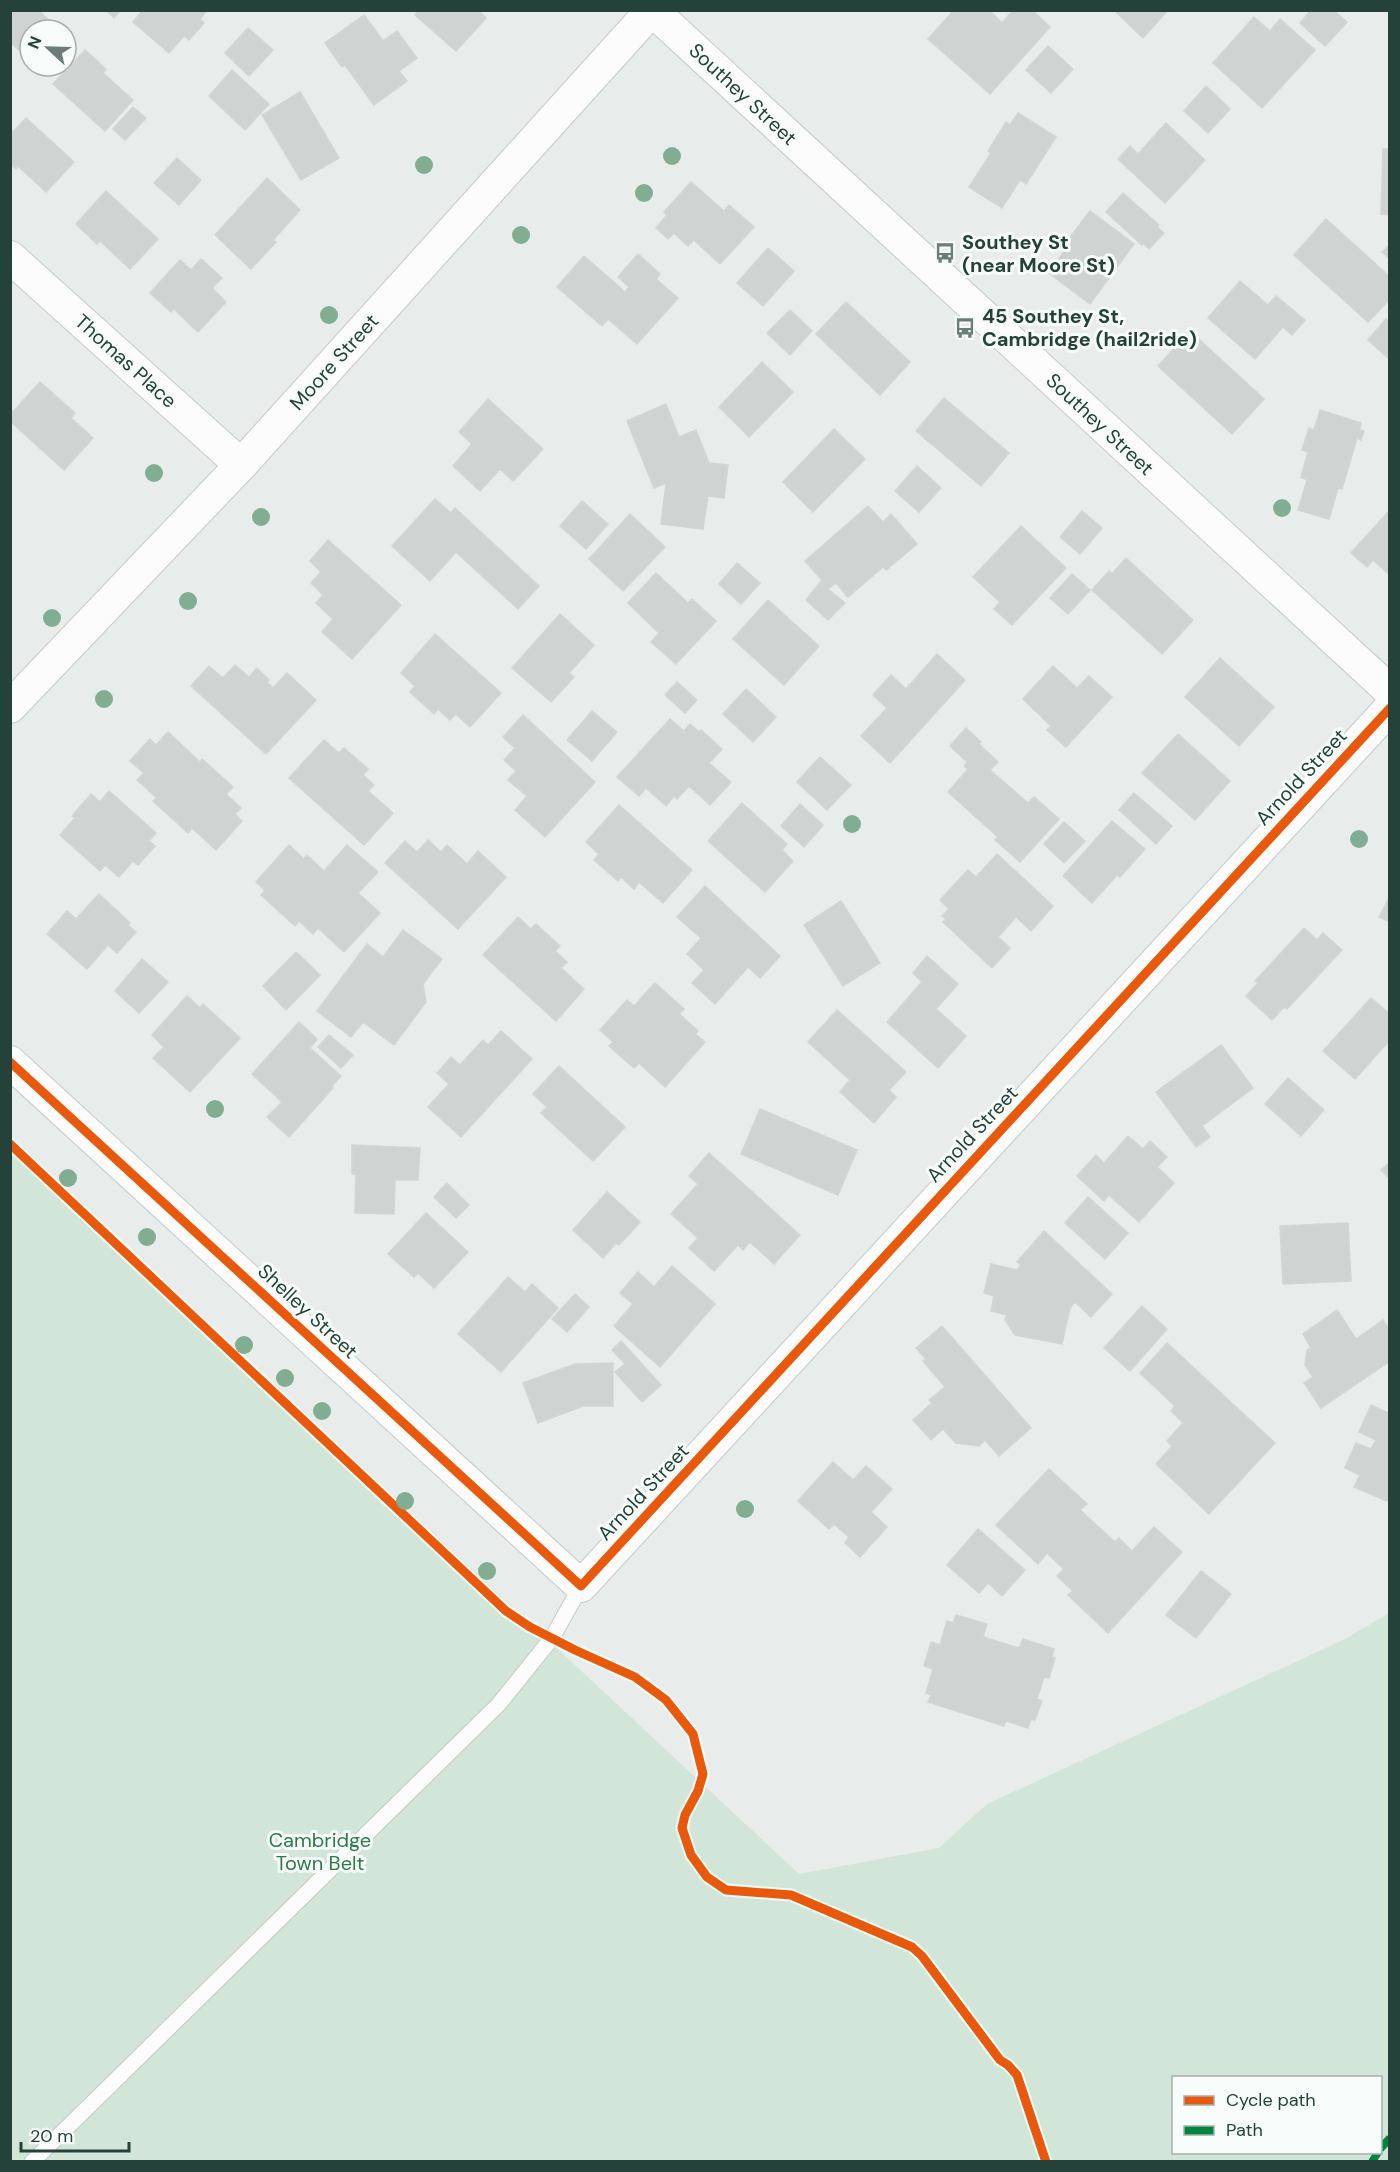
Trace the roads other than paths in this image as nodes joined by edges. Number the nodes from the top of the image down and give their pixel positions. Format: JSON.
{"nodes":[{"id":1,"x":652,"y":10,"type":"edge"},
{"id":2,"x":10,"y":257,"type":"edge"},
{"id":3,"x":241,"y":465,"type":"junction"},
{"id":4,"x":10,"y":707,"type":"edge"},
{"id":5,"x":1388,"y":709,"type":"edge"},
{"id":6,"x":10,"y":1062,"type":"edge"},
{"id":7,"x":581,"y":1586,"type":"junction"},
{"id":8,"x":32,"y":2162,"type":"edge"}],
"edges":[{"from":1,"to":3,"type":"street","name":"Moore Street"},
{"from":1,"to":5,"type":"street","name":"Southey Street"},
{"from":2,"to":3,"type":"street","name":"Thomas Place"},
{"from":3,"to":4,"type":"street","name":"Moore Street"},
{"from":5,"to":7,"type":"street","name":"Arnold Street"},
{"from":6,"to":7,"type":"street","name":"Shelley Street"},
{"from":7,"to":8,"type":"lane"}]}
